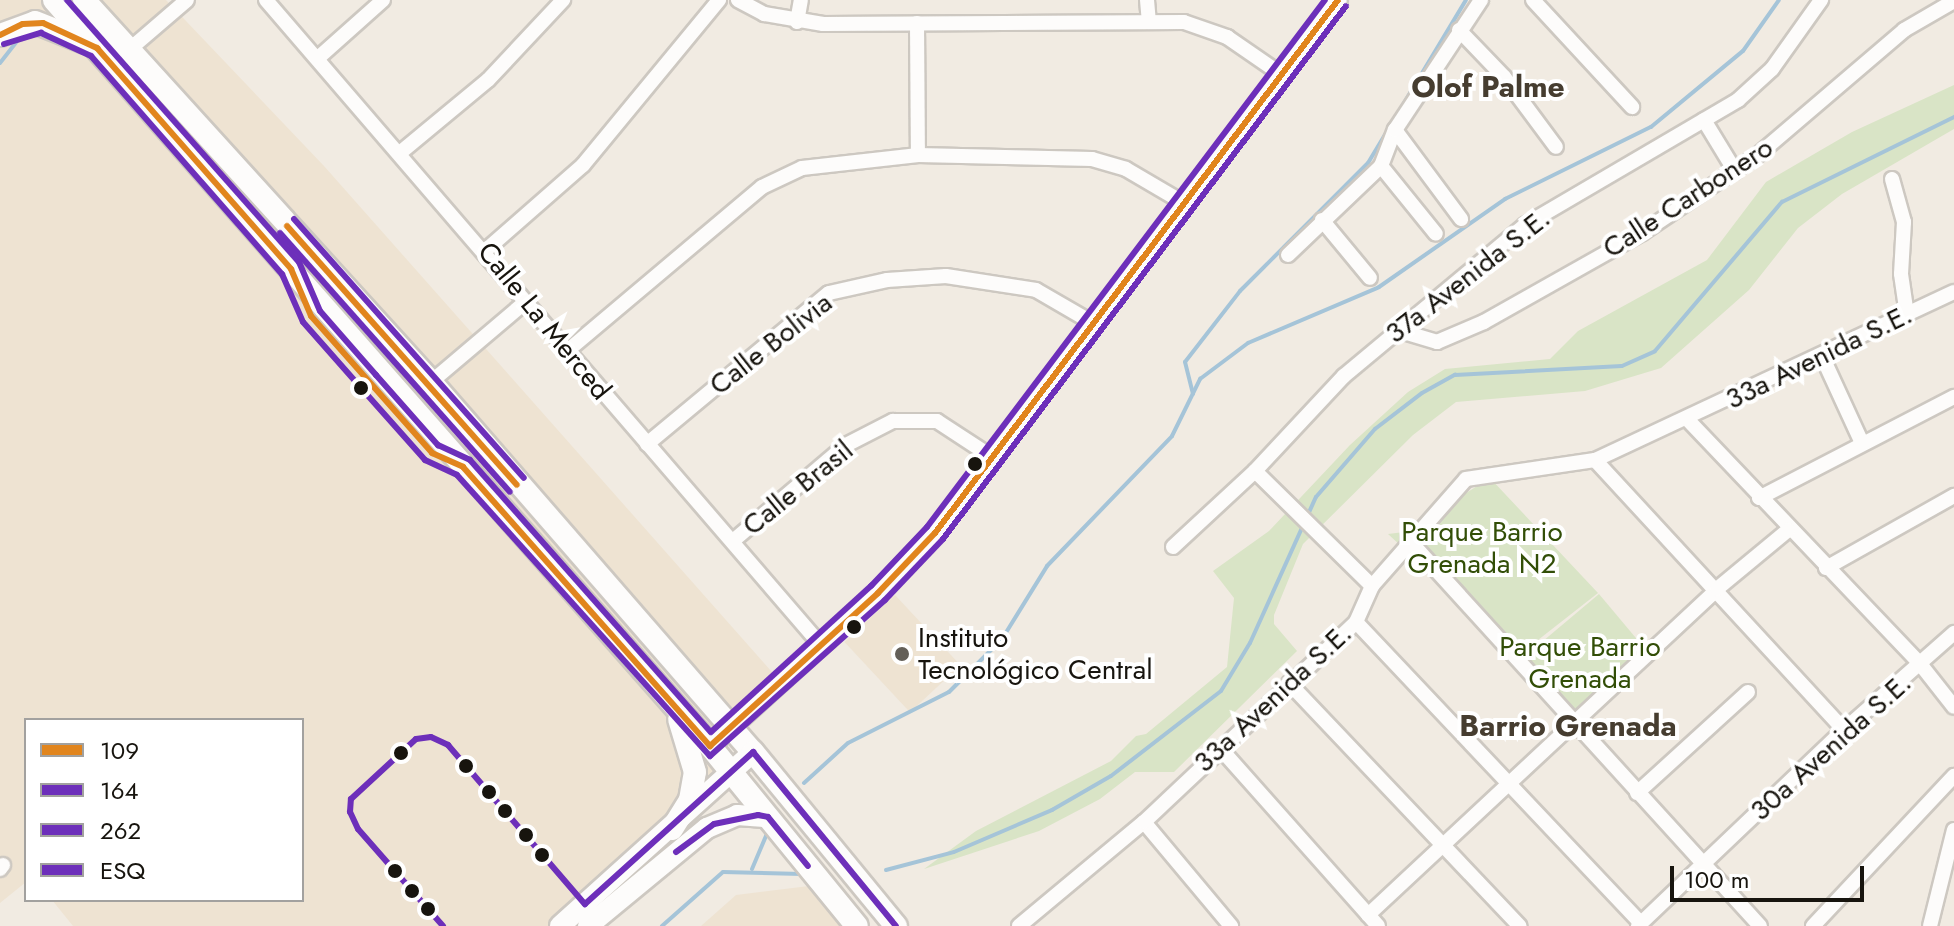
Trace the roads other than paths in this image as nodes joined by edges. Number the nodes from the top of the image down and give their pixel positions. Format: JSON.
{"nodes":[{"id":1,"x":54,"y":0,"type":"edge"},
{"id":2,"x":84,"y":0,"type":"edge"},
{"id":3,"x":187,"y":0,"type":"edge"},
{"id":4,"x":266,"y":0,"type":"edge"},
{"id":5,"x":383,"y":0,"type":"edge"},
{"id":6,"x":563,"y":0,"type":"edge"},
{"id":7,"x":719,"y":0,"type":"edge"},
{"id":8,"x":738,"y":0,"type":"edge"},
{"id":9,"x":801,"y":0,"type":"edge"},
{"id":10,"x":1147,"y":0,"type":"edge"},
{"id":11,"x":1338,"y":0,"type":"edge"},
{"id":12,"x":1481,"y":0,"type":"edge"},
{"id":13,"x":1533,"y":0,"type":"edge"},
{"id":14,"x":1821,"y":0,"type":"edge"},
{"id":15,"x":1954,"y":1,"type":"edge"},
{"id":16,"x":1149,"y":21,"type":"junction"},
{"id":17,"x":797,"y":22,"type":"junction"},
{"id":18,"x":917,"y":23,"type":"junction"},
{"id":19,"x":1459,"y":30,"type":"junction"},
{"id":20,"x":0,"y":35,"type":"edge"},
{"id":21,"x":97,"y":48,"type":"junction"},
{"id":22,"x":130,"y":49,"type":"junction"},
{"id":23,"x":318,"y":58,"type":"junction"},
{"id":24,"x":1282,"y":75,"type":"junction"},
{"id":25,"x":1632,"y":107,"type":"dead end"},
{"id":26,"x":1704,"y":120,"type":"junction"},
{"id":27,"x":1395,"y":130,"type":"junction"},
{"id":28,"x":1556,"y":147,"type":"dead end"},
{"id":29,"x":401,"y":152,"type":"junction"},
{"id":30,"x":918,"y":155,"type":"junction"},
{"id":31,"x":1381,"y":166,"type":"junction"},
{"id":32,"x":1735,"y":171,"type":"junction"},
{"id":33,"x":1892,"y":179,"type":"dead end"},
{"id":34,"x":1184,"y":203,"type":"junction"},
{"id":35,"x":1461,"y":219,"type":"dead end"},
{"id":36,"x":1322,"y":220,"type":"junction"},
{"id":37,"x":1436,"y":234,"type":"dead end"},
{"id":38,"x":486,"y":250,"type":"junction"},
{"id":39,"x":1288,"y":255,"type":"dead end"},
{"id":40,"x":1370,"y":278,"type":"dead end"},
{"id":41,"x":1954,"y":292,"type":"edge"},
{"id":42,"x":523,"y":304,"type":"junction"},
{"id":43,"x":1907,"y":315,"type":"junction"},
{"id":44,"x":1093,"y":323,"type":"junction"},
{"id":45,"x":1397,"y":330,"type":"junction"},
{"id":46,"x":566,"y":352,"type":"junction"},
{"id":47,"x":1822,"y":356,"type":"junction"},
{"id":48,"x":431,"y":382,"type":"junction"},
{"id":49,"x":1954,"y":397,"type":"edge"},
{"id":50,"x":1688,"y":420,"type":"junction"},
{"id":51,"x":1862,"y":443,"type":"junction"},
{"id":52,"x":647,"y":444,"type":"junction"},
{"id":53,"x":992,"y":457,"type":"junction"},
{"id":54,"x":1595,"y":460,"type":"junction"},
{"id":55,"x":1255,"y":471,"type":"junction"},
{"id":56,"x":1954,"y":496,"type":"edge"},
{"id":57,"x":1759,"y":498,"type":"junction"},
{"id":58,"x":1788,"y":530,"type":"junction"},
{"id":59,"x":1408,"y":539,"type":"junction"},
{"id":60,"x":734,"y":540,"type":"junction"},
{"id":61,"x":1173,"y":547,"type":"dead end"},
{"id":62,"x":1826,"y":568,"type":"junction"},
{"id":63,"x":1372,"y":586,"type":"junction"},
{"id":64,"x":1717,"y":589,"type":"junction"},
{"id":65,"x":1356,"y":622,"type":"junction"},
{"id":66,"x":1954,"y":633,"type":"edge"},
{"id":67,"x":820,"y":644,"type":"junction"},
{"id":68,"x":1921,"y":665,"type":"junction"},
{"id":69,"x":1289,"y":683,"type":"junction"},
{"id":70,"x":1748,"y":692,"type":"dead end"},
{"id":71,"x":670,"y":700,"type":"junction"},
{"id":72,"x":1954,"y":707,"type":"edge"},
{"id":73,"x":1572,"y":723,"type":"junction"},
{"id":74,"x":731,"y":726,"type":"junction"},
{"id":75,"x":1844,"y":730,"type":"junction"},
{"id":76,"x":710,"y":746,"type":"junction"},
{"id":77,"x":1220,"y":748,"type":"junction"},
{"id":78,"x":753,"y":752,"type":"junction"},
{"id":79,"x":731,"y":772,"type":"junction"},
{"id":80,"x":1954,"y":776,"type":"edge"},
{"id":81,"x":1509,"y":783,"type":"junction"},
{"id":82,"x":1637,"y":793,"type":"junction"},
{"id":83,"x":768,"y":817,"type":"junction"},
{"id":84,"x":1144,"y":822,"type":"junction"},
{"id":85,"x":672,"y":829,"type":"junction"},
{"id":86,"x":1954,"y":830,"type":"edge"},
{"id":87,"x":1442,"y":844,"type":"junction"},
{"id":88,"x":1703,"y":864,"type":"junction"},
{"id":89,"x":1373,"y":920,"type":"edge"},
{"id":90,"x":1753,"y":923,"type":"edge"},
{"id":91,"x":1224,"y":924,"type":"edge"},
{"id":92,"x":1640,"y":924,"type":"edge"},
{"id":93,"x":560,"y":926,"type":"edge"},
{"id":94,"x":588,"y":926,"type":"edge"},
{"id":95,"x":857,"y":926,"type":"edge"},
{"id":96,"x":896,"y":926,"type":"edge"},
{"id":97,"x":1019,"y":926,"type":"edge"},
{"id":98,"x":1520,"y":926,"type":"edge"},
{"id":99,"x":1813,"y":926,"type":"edge"},
{"id":100,"x":1930,"y":926,"type":"edge"}],
"edges":[{"from":1,"to":21,"type":"main road"},
{"from":2,"to":22,"type":"main road"},
{"from":3,"to":22,"type":"street"},
{"from":4,"to":23,"type":"street","name":"Calle La Merced"},
{"from":5,"to":23,"type":"street"},
{"from":6,"to":29,"type":"street"},
{"from":7,"to":38,"type":"street"},
{"from":8,"to":17,"type":"street"},
{"from":9,"to":17,"type":"street"},
{"from":10,"to":16,"type":"street"},
{"from":11,"to":24,"type":"street"},
{"from":12,"to":19,"type":"street"},
{"from":13,"to":25,"type":"street"},
{"from":14,"to":26,"type":"street","name":"37a Avenida S.E."},
{"from":15,"to":32,"type":"street","name":"Calle Carbonero"},
{"from":16,"to":18,"type":"street"},
{"from":16,"to":24,"type":"street"},
{"from":17,"to":18,"type":"street"},
{"from":18,"to":30,"type":"street"},
{"from":19,"to":27,"type":"street"},
{"from":19,"to":28,"type":"street"},
{"from":20,"to":21,"type":"main road"},
{"from":21,"to":71,"type":"main road"},
{"from":22,"to":48,"type":"main road"},
{"from":23,"to":29,"type":"street","name":"Calle La Merced"},
{"from":24,"to":34,"type":"street"},
{"from":26,"to":32,"type":"street"},
{"from":26,"to":45,"type":"street","name":"37a Avenida S.E."},
{"from":27,"to":31,"type":"street"},
{"from":27,"to":35,"type":"street"},
{"from":29,"to":38,"type":"street","name":"Calle La Merced"},
{"from":30,"to":34,"type":"street"},
{"from":30,"to":46,"type":"street"},
{"from":31,"to":36,"type":"street"},
{"from":31,"to":37,"type":"street"},
{"from":32,"to":45,"type":"street","name":"Calle Carbonero"},
{"from":33,"to":43,"type":"street"},
{"from":34,"to":44,"type":"street"},
{"from":36,"to":39,"type":"street"},
{"from":36,"to":40,"type":"street"},
{"from":38,"to":42,"type":"street","name":"Calle La Merced"},
{"from":41,"to":43,"type":"street","name":"33a Avenida S.E."},
{"from":42,"to":46,"type":"street","name":"Calle La Merced"},
{"from":42,"to":48,"type":"street"},
{"from":43,"to":47,"type":"street","name":"33a Avenida S.E."},
{"from":44,"to":52,"type":"street","name":"Calle Bolivia"},
{"from":44,"to":53,"type":"street"},
{"from":45,"to":55,"type":"street","name":"37a Avenida S.E."},
{"from":46,"to":52,"type":"street","name":"Calle La Merced"},
{"from":47,"to":50,"type":"street","name":"33a Avenida S.E."},
{"from":47,"to":51,"type":"street"},
{"from":48,"to":74,"type":"main road"},
{"from":49,"to":51,"type":"street"},
{"from":50,"to":54,"type":"street","name":"33a Avenida S.E."},
{"from":50,"to":57,"type":"street"},
{"from":51,"to":57,"type":"street"},
{"from":52,"to":60,"type":"street","name":"Calle La Merced"},
{"from":53,"to":60,"type":"street","name":"Calle Brasil"},
{"from":53,"to":67,"type":"street"},
{"from":54,"to":59,"type":"street","name":"33a Avenida S.E."},
{"from":54,"to":64,"type":"street"},
{"from":55,"to":61,"type":"street","name":"37a Avenida S.E."},
{"from":55,"to":63,"type":"street"},
{"from":56,"to":62,"type":"street"},
{"from":57,"to":58,"type":"street"},
{"from":58,"to":62,"type":"street"},
{"from":58,"to":64,"type":"street"},
{"from":59,"to":63,"type":"street","name":"33a Avenida S.E."},
{"from":59,"to":73,"type":"street"},
{"from":60,"to":67,"type":"street","name":"Calle La Merced"},
{"from":62,"to":68,"type":"street"},
{"from":63,"to":65,"type":"street","name":"33a Avenida S.E."},
{"from":64,"to":73,"type":"street"},
{"from":64,"to":75,"type":"street"},
{"from":65,"to":69,"type":"street","name":"33a Avenida S.E."},
{"from":65,"to":81,"type":"street"},
{"from":66,"to":68,"type":"street","name":"30a Avenida S.E."},
{"from":67,"to":74,"type":"street"},
{"from":68,"to":72,"type":"street"},
{"from":68,"to":75,"type":"street","name":"30a Avenida S.E."},
{"from":69,"to":77,"type":"street","name":"33a Avenida S.E."},
{"from":69,"to":87,"type":"street"},
{"from":70,"to":82,"type":"street"},
{"from":71,"to":76,"type":"main road"},
{"from":71,"to":85,"type":"main road"},
{"from":73,"to":81,"type":"street"},
{"from":73,"to":82,"type":"street"},
{"from":74,"to":76,"type":"street"},
{"from":74,"to":78,"type":"main road"},
{"from":75,"to":88,"type":"street","name":"30a Avenida S.E."},
{"from":76,"to":79,"type":"main road"},
{"from":77,"to":84,"type":"street","name":"33a Avenida S.E."},
{"from":77,"to":89,"type":"street"},
{"from":78,"to":79,"type":"main road"},
{"from":78,"to":96,"type":"main road"},
{"from":79,"to":83,"type":"main road"},
{"from":79,"to":85,"type":"main road"},
{"from":80,"to":99,"type":"street"},
{"from":81,"to":87,"type":"street"},
{"from":81,"to":92,"type":"street"},
{"from":82,"to":88,"type":"street"},
{"from":83,"to":94,"type":"main road"},
{"from":83,"to":95,"type":"main road"},
{"from":84,"to":91,"type":"street"},
{"from":84,"to":97,"type":"street","name":"33a Avenida S.E."},
{"from":85,"to":93,"type":"main road"},
{"from":86,"to":100,"type":"street"},
{"from":87,"to":89,"type":"street"},
{"from":87,"to":98,"type":"street"},
{"from":88,"to":90,"type":"street"},
{"from":88,"to":92,"type":"street","name":"30a Avenida S.E."}]}
